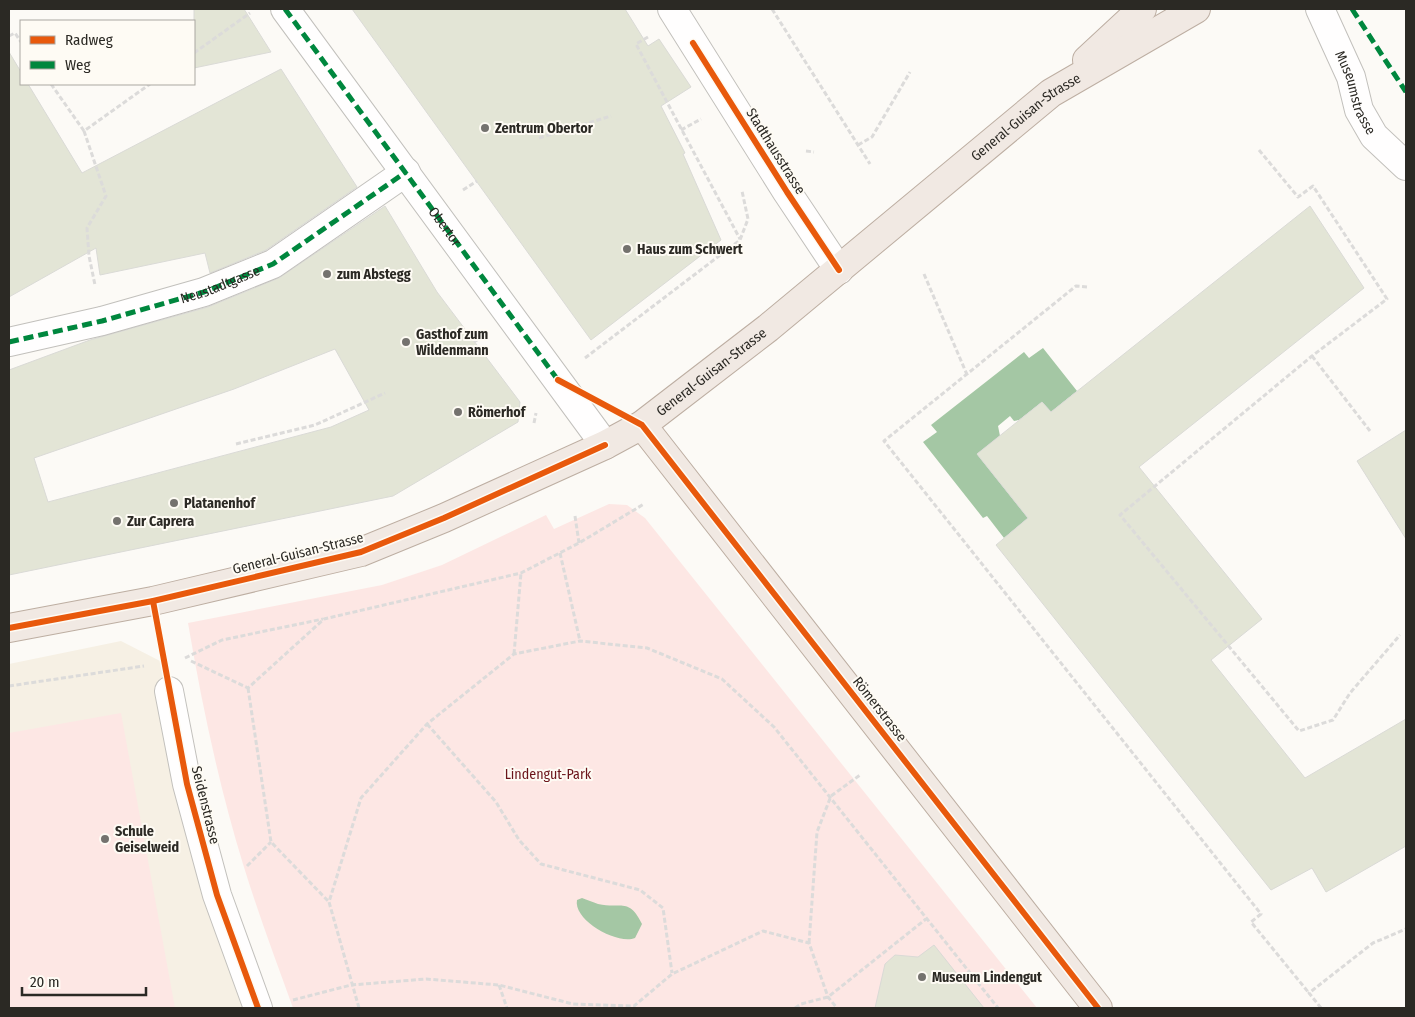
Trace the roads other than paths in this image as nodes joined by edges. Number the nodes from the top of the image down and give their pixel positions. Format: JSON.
{"nodes":[{"id":1,"x":285,"y":9,"type":"edge"},
{"id":2,"x":672,"y":9,"type":"edge"},
{"id":3,"x":1142,"y":9,"type":"edge"},
{"id":4,"x":1196,"y":9,"type":"edge"},
{"id":5,"x":1320,"y":9,"type":"edge"},
{"id":6,"x":1051,"y":93,"type":"junction"},
{"id":7,"x":1406,"y":166,"type":"edge"},
{"id":8,"x":406,"y":172,"type":"junction"},
{"id":9,"x":839,"y":270,"type":"junction"},
{"id":10,"x":9,"y":342,"type":"edge"},
{"id":11,"x":642,"y":425,"type":"junction"},
{"id":12,"x":606,"y":445,"type":"junction"},
{"id":13,"x":9,"y":628,"type":"edge"},
{"id":14,"x":169,"y":692,"type":"road end"},
{"id":15,"x":258,"y":1008,"type":"edge"},
{"id":16,"x":1098,"y":1008,"type":"edge"}],
"edges":[{"from":1,"to":8,"type":"street","name":"Obertor"},
{"from":2,"to":9,"type":"street","name":"Stadthausstrasse"},
{"from":3,"to":6,"type":"main road"},
{"from":4,"to":6,"type":"main road","name":"General-Guisan-Strasse"},
{"from":5,"to":7,"type":"street","name":"Museumstrasse"},
{"from":6,"to":9,"type":"main road","name":"General-Guisan-Strasse"},
{"from":8,"to":10,"type":"street","name":"Neustadtgasse"},
{"from":8,"to":12,"type":"street","name":"Obertor"},
{"from":9,"to":11,"type":"main road","name":"General-Guisan-Strasse"},
{"from":11,"to":12,"type":"main road","name":"General-Guisan-Strasse"},
{"from":11,"to":16,"type":"main road","name":"Römerstrasse"},
{"from":12,"to":13,"type":"main road","name":"General-Guisan-Strasse"},
{"from":14,"to":15,"type":"street","name":"Seidenstrasse"}]}
